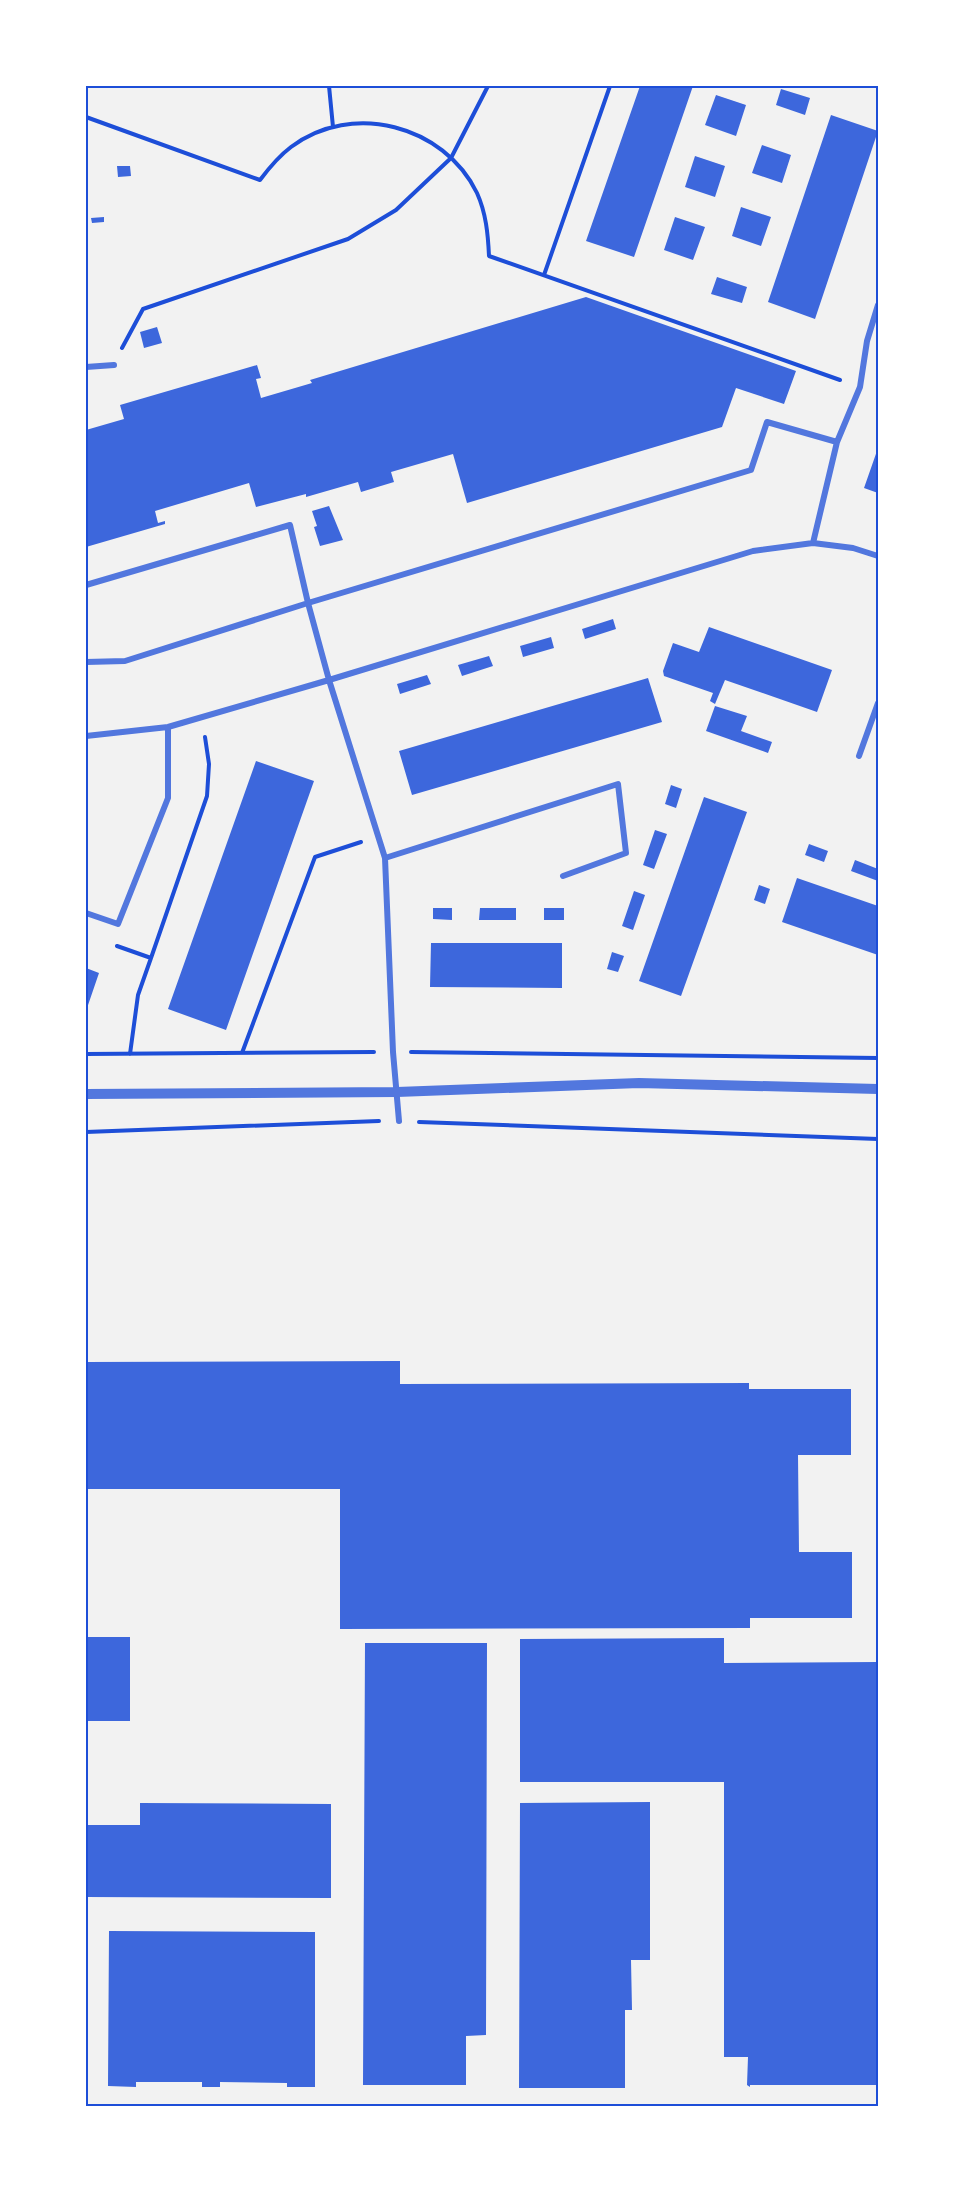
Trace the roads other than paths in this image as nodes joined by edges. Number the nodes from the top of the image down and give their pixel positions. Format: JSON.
{"nodes":[{"id":1,"x":879,"y":305,"type":"edge"},
{"id":2,"x":114,"y":365,"type":"road end"},
{"id":3,"x":86,"y":367,"type":"edge"},
{"id":4,"x":837,"y":442,"type":"junction"},
{"id":5,"x":813,"y":543,"type":"junction"},
{"id":6,"x":879,"y":556,"type":"edge"},
{"id":7,"x":86,"y":585,"type":"edge"},
{"id":8,"x":308,"y":603,"type":"junction"},
{"id":9,"x":86,"y":662,"type":"edge"},
{"id":10,"x":329,"y":680,"type":"junction"},
{"id":11,"x":879,"y":703,"type":"edge"},
{"id":12,"x":168,"y":727,"type":"junction"},
{"id":13,"x":86,"y":735,"type":"edge"},
{"id":14,"x":859,"y":756,"type":"dead end"},
{"id":15,"x":385,"y":858,"type":"junction"},
{"id":16,"x":563,"y":876,"type":"dead end"},
{"id":17,"x":86,"y":913,"type":"edge"},
{"id":18,"x":879,"y":1089,"type":"edge"},
{"id":19,"x":398,"y":1092,"type":"junction"},
{"id":20,"x":86,"y":1094,"type":"edge"},
{"id":21,"x":399,"y":1121,"type":"road end"}],
"edges":[{"from":1,"to":4,"type":"street"},
{"from":2,"to":3,"type":"street"},
{"from":4,"to":5,"type":"street"},
{"from":4,"to":8,"type":"street"},
{"from":5,"to":6,"type":"street"},
{"from":5,"to":10,"type":"street"},
{"from":7,"to":8,"type":"street"},
{"from":8,"to":9,"type":"street"},
{"from":8,"to":10,"type":"street"},
{"from":10,"to":12,"type":"street"},
{"from":10,"to":15,"type":"street"},
{"from":11,"to":14,"type":"street"},
{"from":12,"to":13,"type":"street"},
{"from":12,"to":17,"type":"street"},
{"from":15,"to":16,"type":"street"},
{"from":15,"to":19,"type":"street"},
{"from":18,"to":19,"type":"street"},
{"from":19,"to":20,"type":"street"},
{"from":19,"to":21,"type":"street"}]}
